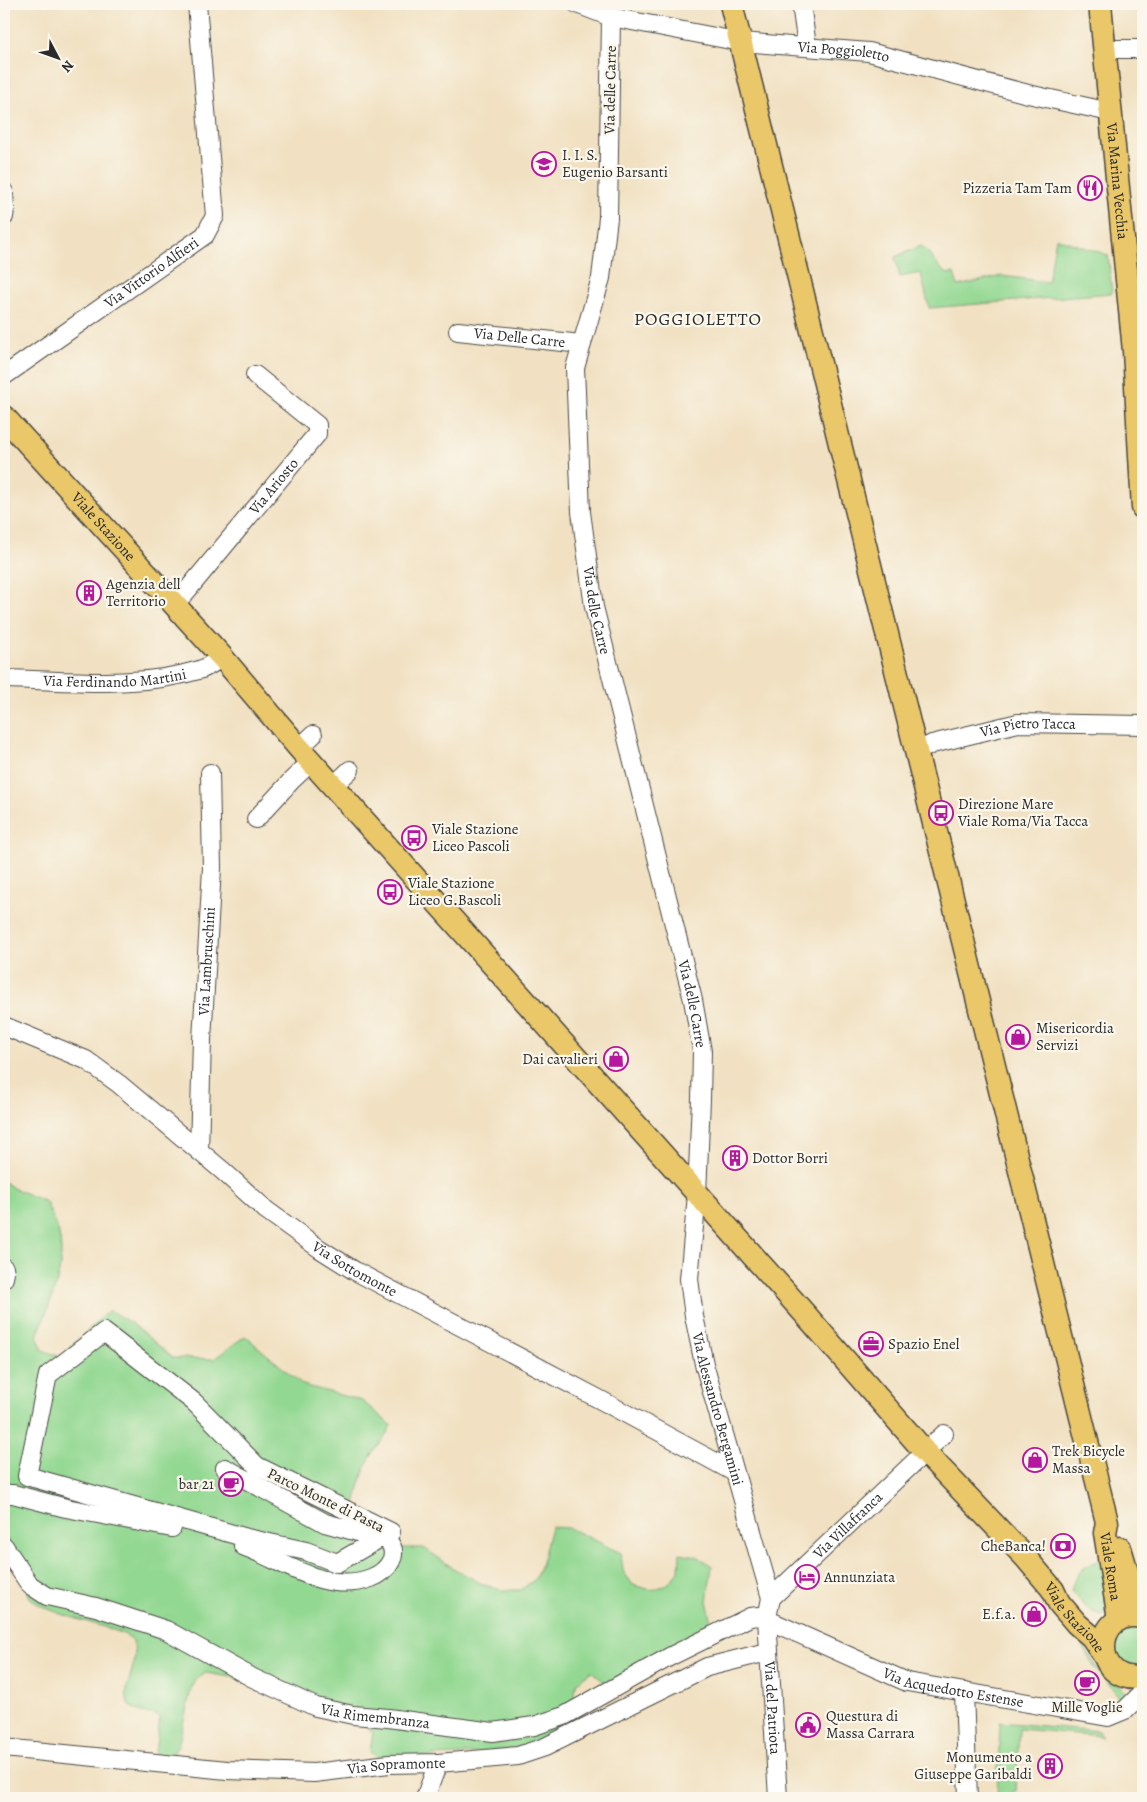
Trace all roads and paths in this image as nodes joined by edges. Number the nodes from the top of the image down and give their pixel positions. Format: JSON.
{"nodes":[{"id":1,"x":197,"y":4,"type":"edge"},
{"id":2,"x":577,"y":4,"type":"edge"},
{"id":3,"x":731,"y":4,"type":"edge"},
{"id":4,"x":801,"y":4,"type":"edge"},
{"id":5,"x":1100,"y":4,"type":"edge"},
{"id":6,"x":611,"y":17,"type":"junction"},
{"id":7,"x":741,"y":42,"type":"junction"},
{"id":8,"x":807,"y":46,"type":"junction"},
{"id":9,"x":1104,"y":49,"type":"junction"},
{"id":10,"x":1143,"y":49,"type":"edge"},
{"id":11,"x":1110,"y":112,"type":"junction"},
{"id":12,"x":4,"y":192,"type":"edge"},
{"id":13,"x":4,"y":217,"type":"edge"},
{"id":14,"x":458,"y":331,"type":"dead end"},
{"id":15,"x":582,"y":344,"type":"junction"},
{"id":16,"x":255,"y":375,"type":"dead end"},
{"id":17,"x":4,"y":376,"type":"edge"},
{"id":18,"x":4,"y":417,"type":"edge"},
{"id":19,"x":1143,"y":508,"type":"edge"},
{"id":20,"x":173,"y":604,"type":"junction"},
{"id":21,"x":222,"y":657,"type":"junction"},
{"id":22,"x":4,"y":679,"type":"edge"},
{"id":23,"x":1143,"y":725,"type":"edge"},
{"id":24,"x":308,"y":749,"type":"junction"},
{"id":25,"x":916,"y":752,"type":"junction"},
{"id":26,"x":350,"y":770,"type":"dead end"},
{"id":27,"x":210,"y":772,"type":"dead end"},
{"id":28,"x":333,"y":786,"type":"junction"},
{"id":29,"x":256,"y":819,"type":"dead end"},
{"id":30,"x":4,"y":1026,"type":"edge"},
{"id":31,"x":199,"y":1151,"type":"junction"},
{"id":32,"x":698,"y":1195,"type":"junction"},
{"id":33,"x":4,"y":1268,"type":"edge"},
{"id":34,"x":4,"y":1278,"type":"edge"},
{"id":35,"x":944,"y":1434,"type":"dead end"},
{"id":36,"x":926,"y":1452,"type":"junction"},
{"id":37,"x":225,"y":1468,"type":"dead end"},
{"id":38,"x":734,"y":1472,"type":"junction"},
{"id":39,"x":4,"y":1494,"type":"edge"},
{"id":40,"x":381,"y":1538,"type":"junction"},
{"id":41,"x":4,"y":1546,"type":"edge"},
{"id":42,"x":1053,"y":1590,"type":"junction"},
{"id":43,"x":771,"y":1598,"type":"junction"},
{"id":44,"x":1134,"y":1617,"type":"edge"},
{"id":45,"x":767,"y":1618,"type":"junction"},
{"id":46,"x":769,"y":1655,"type":"junction"},
{"id":47,"x":1105,"y":1657,"type":"junction"},
{"id":48,"x":1140,"y":1686,"type":"edge"},
{"id":49,"x":964,"y":1692,"type":"junction"},
{"id":50,"x":4,"y":1748,"type":"edge"},
{"id":51,"x":438,"y":1763,"type":"junction"},
{"id":52,"x":425,"y":1798,"type":"edge"},
{"id":53,"x":778,"y":1798,"type":"edge"},
{"id":54,"x":968,"y":1798,"type":"edge"}],
"edges":[{"from":1,"to":17,"type":"street","name":"Via Vittorio Alfieri"},
{"from":2,"to":6,"type":"street","name":"Via Poggioletto"},
{"from":3,"to":7,"type":"main road","name":"Viale Roma"},
{"from":4,"to":8,"type":"street"},
{"from":5,"to":9,"type":"main road","name":"Via Marina Vecchia"},
{"from":6,"to":7,"type":"street","name":"Via Poggioletto"},
{"from":6,"to":15,"type":"street","name":"Via delle Carre"},
{"from":7,"to":8,"type":"street","name":"Via Poggioletto"},
{"from":7,"to":25,"type":"main road","name":"Viale Roma"},
{"from":8,"to":11,"type":"street","name":"Via Poggioletto"},
{"from":9,"to":10,"type":"street"},
{"from":9,"to":11,"type":"main road","name":"Via Marina Vecchia"},
{"from":11,"to":19,"type":"main road","name":"Via Marina Vecchia"},
{"from":12,"to":13,"type":"street"},
{"from":14,"to":15,"type":"street","name":"Via Delle Carre"},
{"from":15,"to":32,"type":"street","name":"Via delle Carre"},
{"from":16,"to":20,"type":"street","name":"Via Ariosto"},
{"from":18,"to":20,"type":"main road","name":"Viale Stazione"},
{"from":20,"to":21,"type":"main road","name":"Viale Stazione"},
{"from":21,"to":22,"type":"street","name":"Via Ferdinando Martini"},
{"from":21,"to":24,"type":"main road","name":"Viale Stazione"},
{"from":23,"to":25,"type":"street","name":"Via Pietro Tacca"},
{"from":24,"to":28,"type":"main road","name":"Viale Stazione"},
{"from":24,"to":29,"type":"street"},
{"from":25,"to":44,"type":"main road","name":"Viale Roma"},
{"from":26,"to":28,"type":"street"},
{"from":27,"to":31,"type":"street","name":"Via Lambruschini"},
{"from":28,"to":32,"type":"main road","name":"Viale Stazione"},
{"from":30,"to":31,"type":"street","name":"Via Sottomonte"},
{"from":31,"to":38,"type":"street","name":"Via Sottomonte"},
{"from":32,"to":36,"type":"main road","name":"Viale Stazione"},
{"from":32,"to":38,"type":"street","name":"Via Alessandro Bergamini"},
{"from":33,"to":34,"type":"street"},
{"from":35,"to":36,"type":"street","name":"Via Villafranca"},
{"from":36,"to":42,"type":"main road","name":"Viale Stazione"},
{"from":36,"to":43,"type":"street","name":"Via Villafranca"},
{"from":37,"to":40,"type":"street"},
{"from":38,"to":43,"type":"street","name":"Via Alessandro Bergamini"},
{"from":39,"to":40,"type":"street"},
{"from":40,"to":40,"type":"street","name":"Parco Monte di Pasta"},
{"from":41,"to":45,"type":"street","name":"Via Rimembranza"},
{"from":42,"to":44,"type":"main road","name":"Viale Stazione"},
{"from":42,"to":47,"type":"main road","name":"Viale Stazione"},
{"from":43,"to":45,"type":"street","name":"Via Alessandro Bergamini"},
{"from":44,"to":47,"type":"main road"},
{"from":45,"to":46,"type":"street","name":"Via del Patriota"},
{"from":45,"to":49,"type":"street","name":"Via Acquedotto Estense"},
{"from":46,"to":51,"type":"street","name":"Via Sopramonte"},
{"from":46,"to":53,"type":"street","name":"Via del Patriota"},
{"from":47,"to":48,"type":"main road","name":"Viale Stazione"},
{"from":48,"to":49,"type":"street","name":"Via Acquedotto Estense"},
{"from":49,"to":54,"type":"street"},
{"from":50,"to":51,"type":"street","name":"Via Sopramonte"},
{"from":51,"to":52,"type":"street"}]}
